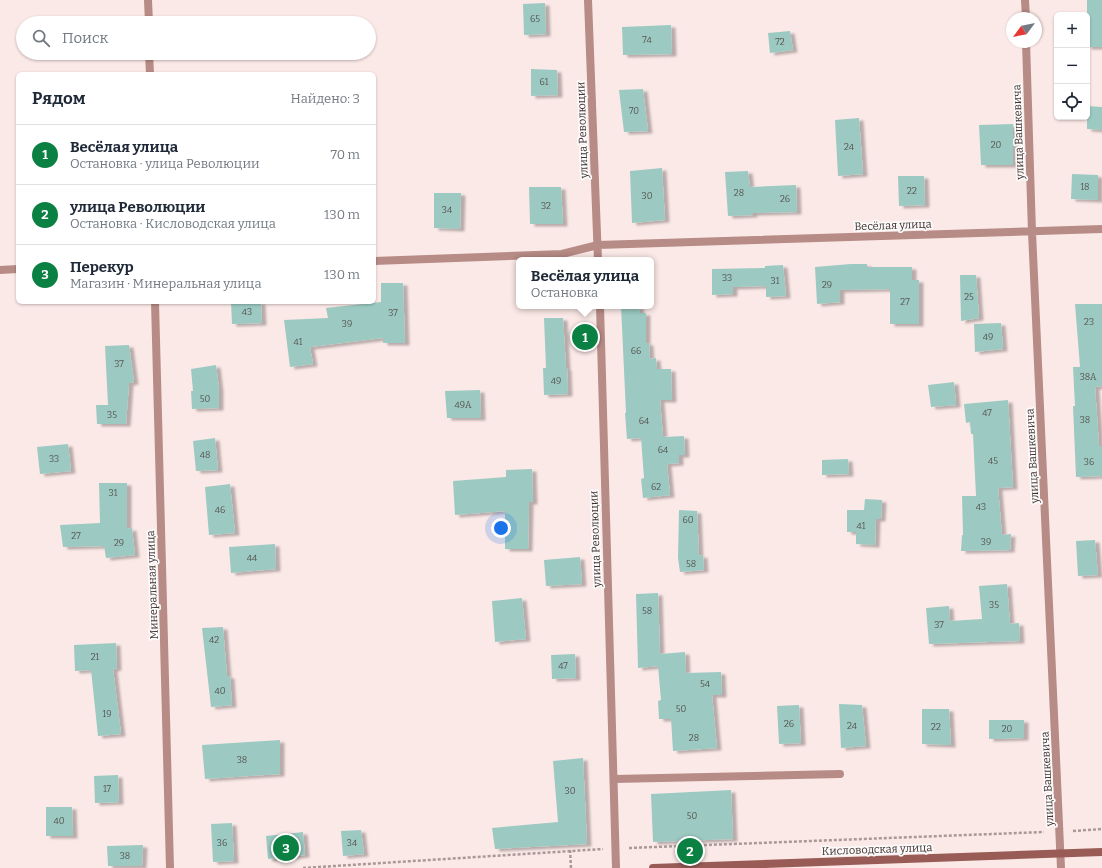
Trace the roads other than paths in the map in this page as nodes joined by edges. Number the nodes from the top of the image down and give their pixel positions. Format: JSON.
{"nodes":[{"id":1,"x":148,"y":0,"type":"edge"},
{"id":2,"x":588,"y":0,"type":"edge"},
{"id":3,"x":1025,"y":0,"type":"edge"},
{"id":4,"x":1026,"y":12,"type":"edge"},
{"id":5,"x":149,"y":16,"type":"edge"},
{"id":6,"x":1026,"y":48,"type":"edge"},
{"id":7,"x":150,"y":60,"type":"edge"},
{"id":8,"x":150,"y":72,"type":"edge"},
{"id":9,"x":1102,"y":229,"type":"edge"},
{"id":10,"x":1032,"y":232,"type":"junction"},
{"id":11,"x":598,"y":245,"type":"junction"},
{"id":12,"x":598,"y":257,"type":"edge"},
{"id":13,"x":376,"y":261,"type":"edge"},
{"id":14,"x":16,"y":269,"type":"edge"},
{"id":15,"x":0,"y":270,"type":"edge"},
{"id":16,"x":155,"y":304,"type":"edge"},
{"id":17,"x":600,"y":309,"type":"edge"},
{"id":18,"x":840,"y":774,"type":"dead end"},
{"id":19,"x":614,"y":779,"type":"junction"},
{"id":20,"x":1102,"y":852,"type":"edge"},
{"id":21,"x":1061,"y":854,"type":"junction"},
{"id":22,"x":170,"y":868,"type":"edge"},
{"id":23,"x":616,"y":868,"type":"edge"},
{"id":24,"x":653,"y":868,"type":"edge"},
{"id":25,"x":1061,"y":868,"type":"edge"}],
"edges":[{"from":1,"to":5,"type":"street"},
{"from":2,"to":11,"type":"street","name":"улица Революции"},
{"from":3,"to":4,"type":"street"},
{"from":6,"to":10,"type":"street","name":"улица Вашкевича"},
{"from":7,"to":8,"type":"street"},
{"from":9,"to":10,"type":"street","name":"Весёлая улица"},
{"from":10,"to":11,"type":"street","name":"Весёлая улица"},
{"from":10,"to":21,"type":"street","name":"улица Вашкевича"},
{"from":11,"to":12,"type":"street","name":"улица Революции"},
{"from":11,"to":13,"type":"street","name":"Весёлая улица"},
{"from":14,"to":15,"type":"street"},
{"from":16,"to":22,"type":"street","name":"Минеральная улица"},
{"from":17,"to":19,"type":"street","name":"улица Революции"},
{"from":18,"to":19,"type":"street"},
{"from":19,"to":23,"type":"street","name":"улица Революции"},
{"from":20,"to":21,"type":"main road","name":"Кисловодская улица"},
{"from":21,"to":24,"type":"main road","name":"Кисловодская улица"},
{"from":21,"to":25,"type":"street","name":"улица Вашкевича"}]}
